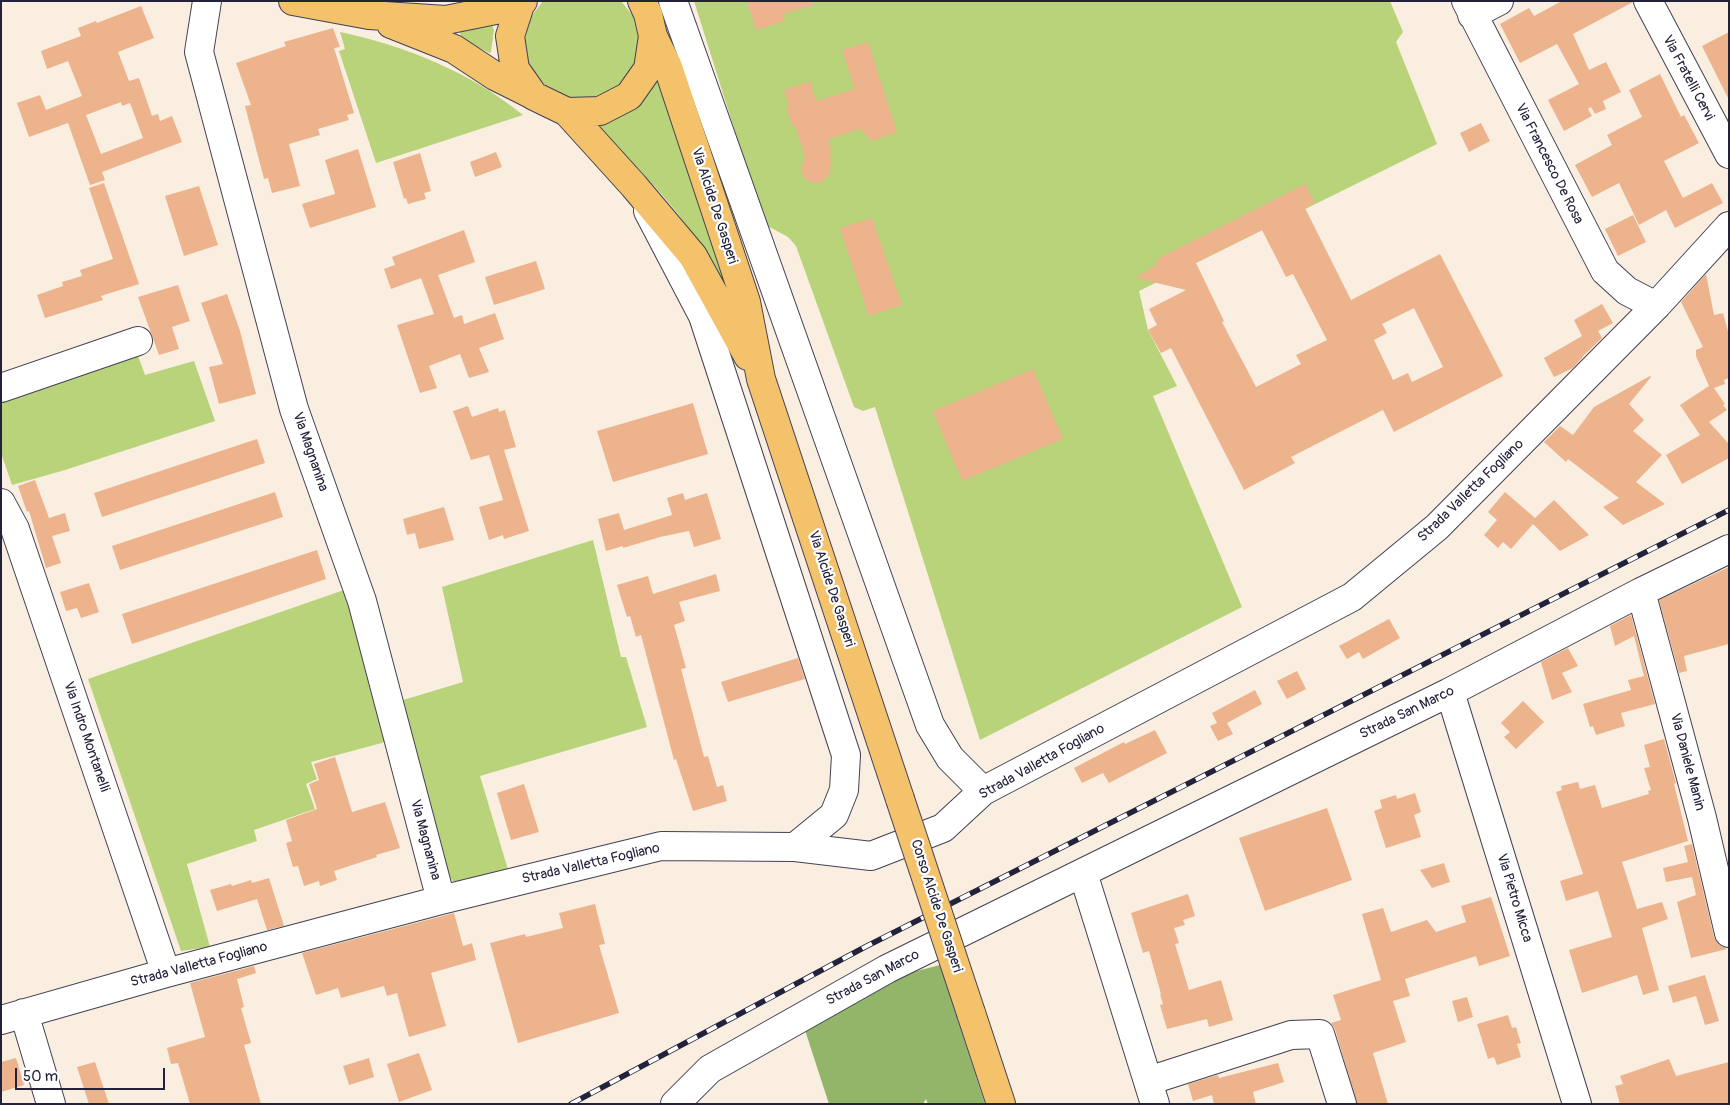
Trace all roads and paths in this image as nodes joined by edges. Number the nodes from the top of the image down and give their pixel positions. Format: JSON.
{"nodes":[{"id":1,"x":207,"y":1,"type":"edge"},
{"id":2,"x":293,"y":1,"type":"edge"},
{"id":3,"x":642,"y":1,"type":"edge"},
{"id":4,"x":1499,"y":1,"type":"edge"},
{"id":5,"x":1648,"y":1,"type":"edge"},
{"id":6,"x":522,"y":3,"type":"edge"},
{"id":7,"x":671,"y":4,"type":"edge"},
{"id":8,"x":1469,"y":8,"type":"edge"},
{"id":9,"x":368,"y":14,"type":"junction"},
{"id":10,"x":654,"y":36,"type":"junction"},
{"id":11,"x":534,"y":96,"type":"junction"},
{"id":12,"x":566,"y":112,"type":"junction"},
{"id":13,"x":1729,"y":154,"type":"edge"},
{"id":14,"x":634,"y":186,"type":"junction"},
{"id":15,"x":1729,"y":226,"type":"edge"},
{"id":16,"x":1656,"y":306,"type":"junction"},
{"id":17,"x":138,"y":341,"type":"dead end"},
{"id":18,"x":761,"y":379,"type":"junction"},
{"id":19,"x":1,"y":388,"type":"edge"},
{"id":20,"x":1,"y":503,"type":"edge"},
{"id":21,"x":1729,"y":549,"type":"edge"},
{"id":22,"x":1641,"y":592,"type":"junction"},
{"id":23,"x":1450,"y":692,"type":"junction"},
{"id":24,"x":983,"y":791,"type":"junction"},
{"id":25,"x":900,"y":799,"type":"joint"},
{"id":26,"x":795,"y":847,"type":"junction"},
{"id":27,"x":1083,"y":873,"type":"junction"},
{"id":28,"x":441,"y":900,"type":"junction"},
{"id":29,"x":1729,"y":933,"type":"edge"},
{"id":30,"x":166,"y":973,"type":"junction"},
{"id":31,"x":12,"y":1017,"type":"edge"},
{"id":32,"x":1151,"y":1092,"type":"edge"},
{"id":33,"x":51,"y":1104,"type":"edge"},
{"id":34,"x":675,"y":1104,"type":"edge"},
{"id":35,"x":1001,"y":1104,"type":"edge"},
{"id":36,"x":1342,"y":1104,"type":"edge"},
{"id":37,"x":1577,"y":1104,"type":"edge"}],
"edges":[{"from":1,"to":28,"type":"street","name":"Via Magnanina"},
{"from":2,"to":9,"type":"main road"},
{"from":3,"to":10,"type":"main road","name":"Via Alcide De Gasperi"},
{"from":4,"to":8,"type":"street"},
{"from":5,"to":13,"type":"street","name":"Via Fratelli Cervi"},
{"from":6,"to":9,"type":"main road","name":"Via Alcide De Gasperi"},
{"from":6,"to":11,"type":"main road","name":"Via Alcide De Gasperi"},
{"from":7,"to":24,"type":"street"},
{"from":8,"to":16,"type":"street","name":"Via Francesco De Rosa"},
{"from":9,"to":11,"type":"main road"},
{"from":10,"to":12,"type":"main road","name":"Via Alcide De Gasperi"},
{"from":10,"to":18,"type":"main road","name":"Via Alcide De Gasperi"},
{"from":11,"to":12,"type":"main road","name":"Via Alcide De Gasperi"},
{"from":12,"to":14,"type":"main road","name":"Via Alcide De Gasperi"},
{"from":14,"to":18,"type":"main road","name":"Via Alcide De Gasperi"},
{"from":14,"to":26,"type":"street"},
{"from":15,"to":16,"type":"street","name":"Strada Valletta Fogliano"},
{"from":16,"to":24,"type":"street","name":"Strada Valletta Fogliano"},
{"from":17,"to":19,"type":"street"},
{"from":18,"to":25,"type":"main road","name":"Via Alcide De Gasperi"},
{"from":20,"to":30,"type":"street","name":"Via Indro Montanelli"},
{"from":21,"to":22,"type":"street","name":"Strada San Marco"},
{"from":22,"to":23,"type":"street","name":"Strada San Marco"},
{"from":22,"to":29,"type":"street","name":"Via Daniele Manin"},
{"from":23,"to":27,"type":"street","name":"Strada San Marco"},
{"from":23,"to":37,"type":"street","name":"Via Pietro Micca"},
{"from":24,"to":26,"type":"street","name":"Strada Valletta Fogliano"},
{"from":25,"to":35,"type":"main road","name":"Corso Alcide De Gasperi","bridge":true},
{"from":26,"to":28,"type":"street","name":"Strada Valletta Fogliano"},
{"from":27,"to":32,"type":"street"},
{"from":27,"to":34,"type":"street","name":"Strada San Marco"},
{"from":28,"to":30,"type":"street","name":"Strada Valletta Fogliano"},
{"from":30,"to":31,"type":"street","name":"Strada Valletta Fogliano"},
{"from":31,"to":33,"type":"street"},
{"from":32,"to":36,"type":"street"}]}
